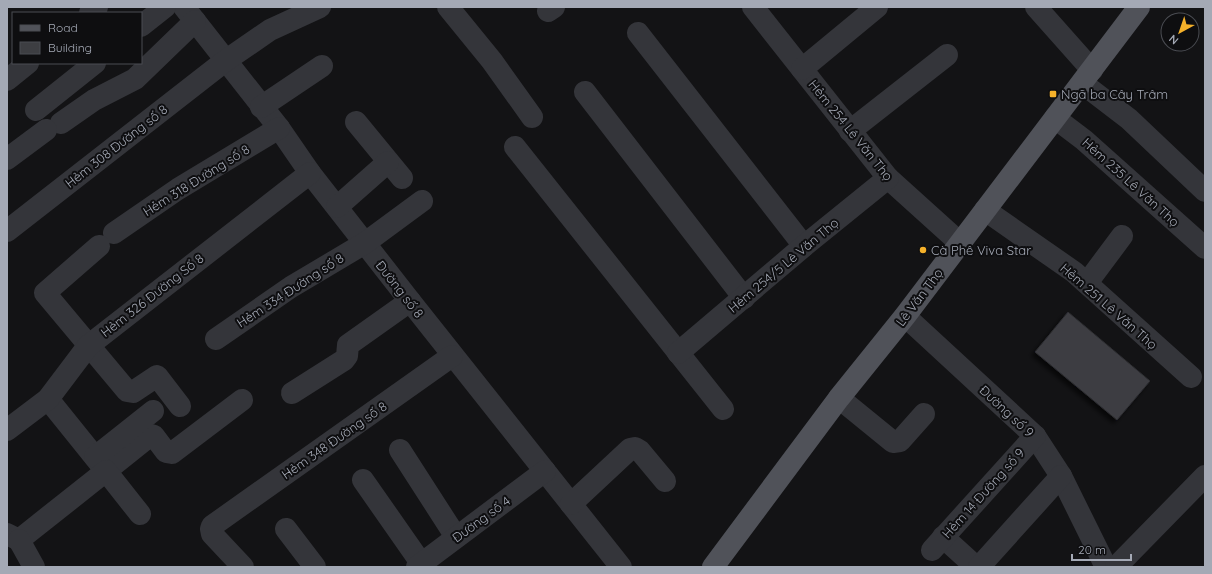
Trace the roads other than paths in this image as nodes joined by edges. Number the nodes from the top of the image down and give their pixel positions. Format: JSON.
{"nodes":[{"id":1,"x":166,"y":7,"type":"edge"},
{"id":2,"x":320,"y":7,"type":"edge"},
{"id":3,"x":448,"y":7,"type":"edge"},
{"id":4,"x":753,"y":7,"type":"edge"},
{"id":5,"x":877,"y":7,"type":"edge"},
{"id":6,"x":1036,"y":7,"type":"edge"},
{"id":7,"x":1139,"y":7,"type":"edge"},
{"id":8,"x":190,"y":14,"type":"edge"},
{"id":9,"x":142,"y":25,"type":"edge"},
{"id":10,"x":638,"y":33,"type":"dead end"},
{"id":11,"x":947,"y":55,"type":"dead end"},
{"id":12,"x":225,"y":61,"type":"junction"},
{"id":13,"x":27,"y":64,"type":"edge"},
{"id":14,"x":94,"y":64,"type":"edge"},
{"id":15,"x":322,"y":66,"type":"dead end"},
{"id":16,"x":802,"y":69,"type":"junction"},
{"id":17,"x":1087,"y":76,"type":"junction"},
{"id":18,"x":7,"y":80,"type":"edge"},
{"id":19,"x":585,"y":92,"type":"dead end"},
{"id":20,"x":261,"y":107,"type":"junction"},
{"id":21,"x":36,"y":110,"type":"dead end"},
{"id":22,"x":532,"y":117,"type":"dead end"},
{"id":23,"x":1055,"y":118,"type":"junction"},
{"id":24,"x":356,"y":122,"type":"dead end"},
{"id":25,"x":279,"y":128,"type":"junction"},
{"id":26,"x":850,"y":131,"type":"junction"},
{"id":27,"x":515,"y":147,"type":"dead end"},
{"id":28,"x":7,"y":159,"type":"edge"},
{"id":29,"x":310,"y":173,"type":"junction"},
{"id":30,"x":888,"y":178,"type":"junction"},
{"id":31,"x":410,"y":187,"type":"junction"},
{"id":32,"x":1205,"y":191,"type":"edge"},
{"id":33,"x":337,"y":207,"type":"junction"},
{"id":34,"x":985,"y":210,"type":"junction"},
{"id":35,"x":7,"y":231,"type":"edge"},
{"id":36,"x":1122,"y":236,"type":"dead end"},
{"id":37,"x":365,"y":243,"type":"junction"},
{"id":38,"x":960,"y":243,"type":"junction"},
{"id":39,"x":804,"y":246,"type":"junction"},
{"id":40,"x":1205,"y":248,"type":"edge"},
{"id":41,"x":1087,"y":283,"type":"junction"},
{"id":42,"x":744,"y":298,"type":"junction"},
{"id":43,"x":410,"y":302,"type":"junction"},
{"id":44,"x":905,"y":316,"type":"junction"},
{"id":45,"x":216,"y":339,"type":"dead end"},
{"id":46,"x":88,"y":346,"type":"junction"},
{"id":47,"x":678,"y":352,"type":"junction"},
{"id":48,"x":452,"y":356,"type":"junction"},
{"id":49,"x":1191,"y":377,"type":"dead end"},
{"id":50,"x":292,"y":393,"type":"dead end"},
{"id":51,"x":839,"y":398,"type":"junction"},
{"id":52,"x":48,"y":399,"type":"junction"},
{"id":53,"x":242,"y":400,"type":"dead end"},
{"id":54,"x":180,"y":406,"type":"dead end"},
{"id":55,"x":723,"y":409,"type":"dead end"},
{"id":56,"x":153,"y":411,"type":"dead end"},
{"id":57,"x":924,"y":414,"type":"dead end"},
{"id":58,"x":7,"y":430,"type":"edge"},
{"id":59,"x":1035,"y":436,"type":"junction"},
{"id":60,"x":400,"y":450,"type":"dead end"},
{"id":61,"x":100,"y":464,"type":"junction"},
{"id":62,"x":545,"y":472,"type":"junction"},
{"id":63,"x":1061,"y":476,"type":"junction"},
{"id":64,"x":1205,"y":476,"type":"edge"},
{"id":65,"x":363,"y":480,"type":"dead end"},
{"id":66,"x":665,"y":481,"type":"dead end"},
{"id":67,"x":571,"y":504,"type":"junction"},
{"id":68,"x":140,"y":514,"type":"dead end"},
{"id":69,"x":286,"y":529,"type":"dead end"},
{"id":70,"x":13,"y":537,"type":"edge"},
{"id":71,"x":456,"y":537,"type":"junction"},
{"id":72,"x":419,"y":565,"type":"edge"},
{"id":73,"x":34,"y":567,"type":"edge"},
{"id":74,"x":243,"y":567,"type":"edge"},
{"id":75,"x":315,"y":567,"type":"edge"},
{"id":76,"x":621,"y":567,"type":"edge"},
{"id":77,"x":713,"y":567,"type":"edge"},
{"id":78,"x":976,"y":567,"type":"edge"},
{"id":79,"x":979,"y":567,"type":"edge"},
{"id":80,"x":1106,"y":567,"type":"edge"},
{"id":81,"x":1116,"y":567,"type":"edge"}],
"edges":[{"from":1,"to":9,"type":"street"},
{"from":2,"to":12,"type":"street","name":"Hẻm 308 Đường số 8"},
{"from":3,"to":22,"type":"street"},
{"from":4,"to":16,"type":"street","name":"Hẻm 254 Lê Văn Thọ"},
{"from":5,"to":16,"type":"street"},
{"from":6,"to":17,"type":"street"},
{"from":7,"to":17,"type":"main road","name":"Lê Văn Thọ"},
{"from":8,"to":12,"type":"street","name":"Đường số 8"},
{"from":8,"to":28,"type":"street"},
{"from":10,"to":39,"type":"street"},
{"from":11,"to":26,"type":"street"},
{"from":12,"to":20,"type":"street","name":"Đường số 8"},
{"from":12,"to":35,"type":"street","name":"Hẻm 308 Đường số 8"},
{"from":13,"to":18,"type":"street"},
{"from":14,"to":21,"type":"street"},
{"from":15,"to":20,"type":"street"},
{"from":16,"to":26,"type":"street","name":"Hẻm 254 Lê Văn Thọ"},
{"from":17,"to":23,"type":"main road","name":"Lê Văn Thọ"},
{"from":17,"to":32,"type":"street"},
{"from":19,"to":42,"type":"street"},
{"from":20,"to":25,"type":"street","name":"Đường số 8"},
{"from":23,"to":34,"type":"main road","name":"Lê Văn Thọ"},
{"from":23,"to":40,"type":"street","name":"Hẻm 235 Lê Văn Thọ"},
{"from":24,"to":31,"type":"street"},
{"from":25,"to":29,"type":"street","name":"Đường số 8"},
{"from":25,"to":46,"type":"street","name":"Hẻm 318 Đường số 8"},
{"from":26,"to":30,"type":"street","name":"Hẻm 254 Lê Văn Thọ"},
{"from":27,"to":47,"type":"street"},
{"from":29,"to":33,"type":"street","name":"Đường số 8"},
{"from":29,"to":46,"type":"street","name":"Hẻm 326 Đường Số 8"},
{"from":30,"to":38,"type":"street","name":"Hẻm 254 Lê Văn Thọ"},
{"from":30,"to":39,"type":"street","name":"Hẻm 254/5 Lê Văn Thọ"},
{"from":31,"to":33,"type":"street"},
{"from":31,"to":37,"type":"street","name":"Hẻm 334 Đường số 8"},
{"from":33,"to":37,"type":"street","name":"Đường số 8"},
{"from":34,"to":38,"type":"main road","name":"Lê Văn Thọ"},
{"from":34,"to":41,"type":"street","name":"Hẻm 251 Lê Văn Thọ"},
{"from":36,"to":41,"type":"street"},
{"from":37,"to":43,"type":"street","name":"Đường số 8"},
{"from":37,"to":45,"type":"street","name":"Hẻm 334 Đường số 8"},
{"from":38,"to":44,"type":"main road","name":"Lê Văn Thọ"},
{"from":39,"to":42,"type":"street","name":"Hẻm 254/5 Lê Văn Thọ"},
{"from":41,"to":49,"type":"street","name":"Hẻm 251 Lê Văn Thọ"},
{"from":42,"to":47,"type":"street","name":"Hẻm 254/5 Lê Văn Thọ"},
{"from":43,"to":48,"type":"street","name":"Đường số 8"},
{"from":43,"to":50,"type":"street"},
{"from":44,"to":51,"type":"main road","name":"Lê Văn Thọ"},
{"from":44,"to":59,"type":"street","name":"Đường số 9"},
{"from":46,"to":52,"type":"street","name":"Hẻm 326 Đường Số 8"},
{"from":46,"to":54,"type":"street"},
{"from":47,"to":55,"type":"street"},
{"from":48,"to":62,"type":"street","name":"Đường số 8"},
{"from":48,"to":74,"type":"street","name":"Hẻm 348 Đường số 8"},
{"from":51,"to":57,"type":"street"},
{"from":51,"to":77,"type":"main road","name":"Lê Văn Thọ"},
{"from":52,"to":58,"type":"street","name":"Hẻm 326 Đường Số 8"},
{"from":52,"to":61,"type":"street"},
{"from":53,"to":61,"type":"street"},
{"from":56,"to":61,"type":"street"},
{"from":59,"to":63,"type":"street","name":"Đường số 9"},
{"from":59,"to":78,"type":"street","name":"Hẻm 14 Đường số 9"},
{"from":60,"to":71,"type":"street"},
{"from":61,"to":68,"type":"street"},
{"from":61,"to":70,"type":"street"},
{"from":62,"to":67,"type":"street","name":"Đường số 8"},
{"from":62,"to":71,"type":"street","name":"Đường số 4"},
{"from":63,"to":79,"type":"street"},
{"from":63,"to":80,"type":"street","name":"Đường số 9"},
{"from":64,"to":81,"type":"street"},
{"from":65,"to":72,"type":"street"},
{"from":66,"to":67,"type":"street"},
{"from":67,"to":76,"type":"street","name":"Đường số 8"},
{"from":69,"to":75,"type":"street"},
{"from":70,"to":73,"type":"street"},
{"from":71,"to":72,"type":"street","name":"Đường số 4"}]}
